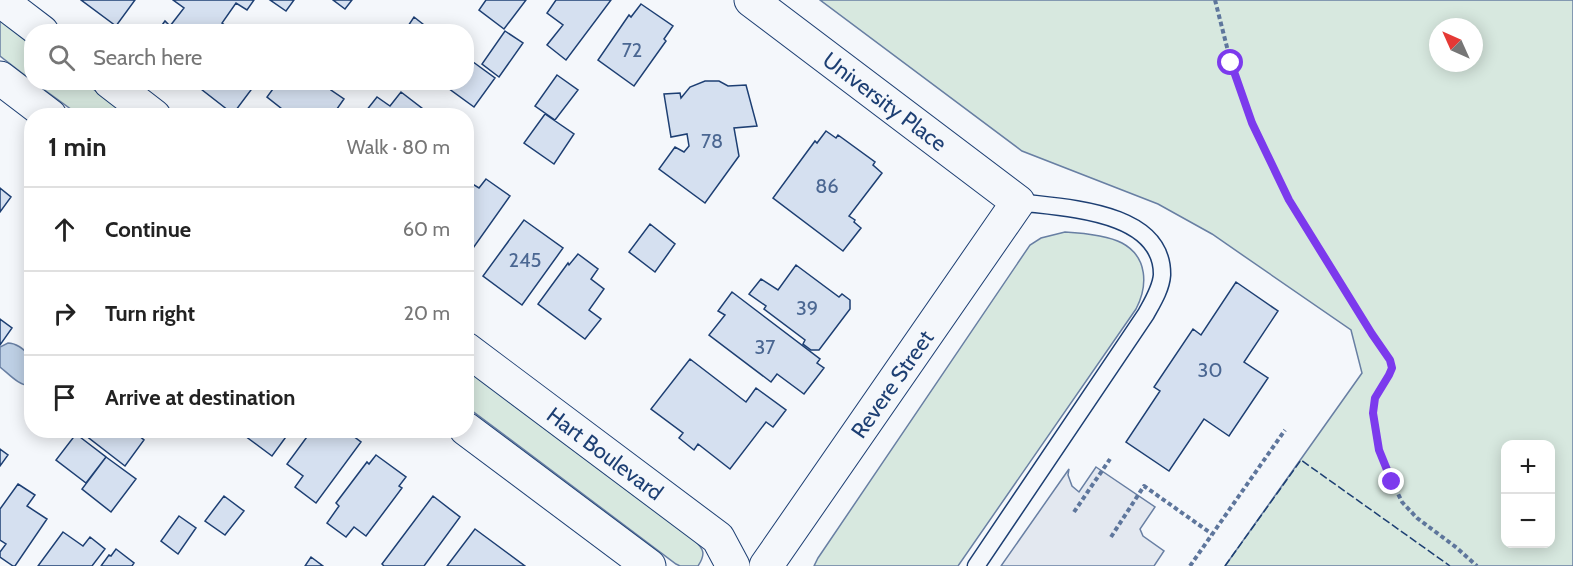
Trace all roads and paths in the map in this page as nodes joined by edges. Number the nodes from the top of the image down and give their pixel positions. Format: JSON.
{"nodes":[{"id":1,"x":0,"y":0,"type":"edge"},
{"id":2,"x":751,"y":0,"type":"edge"},
{"id":3,"x":1215,"y":0,"type":"edge"},
{"id":4,"x":32,"y":24,"type":"edge"},
{"id":5,"x":0,"y":78,"type":"edge"},
{"id":6,"x":120,"y":90,"type":"edge"},
{"id":7,"x":39,"y":108,"type":"edge"},
{"id":8,"x":144,"y":108,"type":"edge"},
{"id":9,"x":1018,"y":202,"type":"junction"},
{"id":10,"x":474,"y":355,"type":"edge"},
{"id":11,"x":1285,"y":430,"type":"dead end"},
{"id":12,"x":474,"y":435,"type":"edge"},
{"id":13,"x":1110,"y":459,"type":"dead end"},
{"id":14,"x":1074,"y":512,"type":"dead end"},
{"id":15,"x":1212,"y":534,"type":"junction"},
{"id":16,"x":1111,"y":537,"type":"dead end"},
{"id":17,"x":649,"y":566,"type":"edge"},
{"id":18,"x":733,"y":566,"type":"edge"},
{"id":19,"x":766,"y":566,"type":"edge"},
{"id":20,"x":976,"y":566,"type":"edge"},
{"id":21,"x":1190,"y":566,"type":"edge"},
{"id":22,"x":1477,"y":566,"type":"edge"}],
"edges":[{"from":1,"to":4,"type":"street"},
{"from":2,"to":9,"type":"street","name":"University Place"},
{"from":3,"to":22,"type":"path"},
{"from":5,"to":7,"type":"street"},
{"from":6,"to":8,"type":"street"},
{"from":9,"to":19,"type":"street","name":"Revere Street"},
{"from":9,"to":20,"type":"lane"},
{"from":10,"to":18,"type":"street","name":"Hart Boulevard"},
{"from":11,"to":15,"type":"path"},
{"from":12,"to":17,"type":"street"},
{"from":13,"to":14,"type":"path"},
{"from":15,"to":16,"type":"path"},
{"from":15,"to":21,"type":"path"}]}
